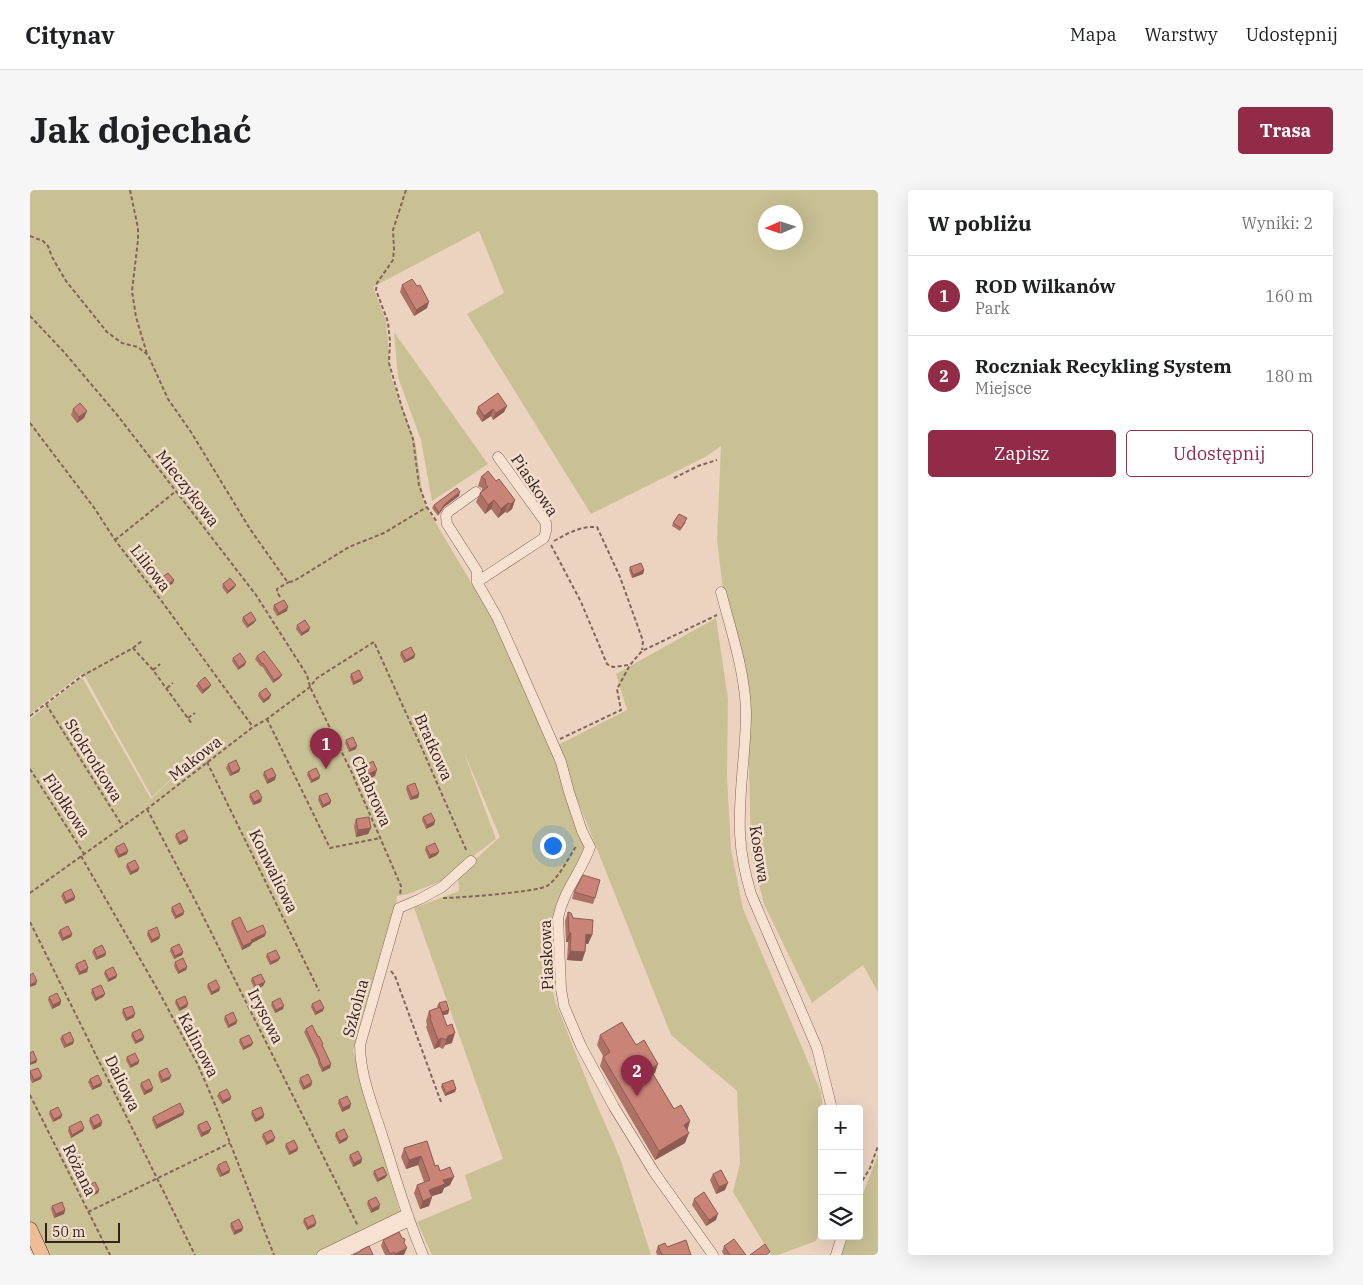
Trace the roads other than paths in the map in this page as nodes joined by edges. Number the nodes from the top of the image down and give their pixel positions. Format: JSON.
{"nodes":[{"id":1,"x":498,"y":457,"type":"dead end"},
{"id":2,"x":476,"y":492,"type":"dead end"},
{"id":3,"x":477,"y":582,"type":"junction"},
{"id":4,"x":721,"y":592,"type":"dead end"},
{"id":5,"x":471,"y":861,"type":"road end"},
{"id":6,"x":831,"y":1105,"type":"edge"},
{"id":7,"x":408,"y":1217,"type":"junction"},
{"id":8,"x":30,"y":1229,"type":"edge"},
{"id":9,"x":841,"y":1240,"type":"edge"},
{"id":10,"x":42,"y":1255,"type":"edge"},
{"id":11,"x":322,"y":1255,"type":"edge"},
{"id":12,"x":339,"y":1255,"type":"edge"},
{"id":13,"x":423,"y":1255,"type":"edge"},
{"id":14,"x":713,"y":1255,"type":"edge"},
{"id":15,"x":836,"y":1255,"type":"edge"}],
"edges":[{"from":1,"to":3,"type":"street","name":"Piaskowa"},
{"from":2,"to":3,"type":"street","name":"Piaskowa"},
{"from":3,"to":14,"type":"street","name":"Piaskowa"},
{"from":4,"to":6,"type":"street","name":"Kosowa"},
{"from":5,"to":7,"type":"street","name":"Szkolna"},
{"from":7,"to":11,"type":"street"},
{"from":7,"to":12,"type":"street"},
{"from":7,"to":13,"type":"street","name":"Szkolna"},
{"from":8,"to":10,"type":"main road"},
{"from":9,"to":15,"type":"street"}]}
